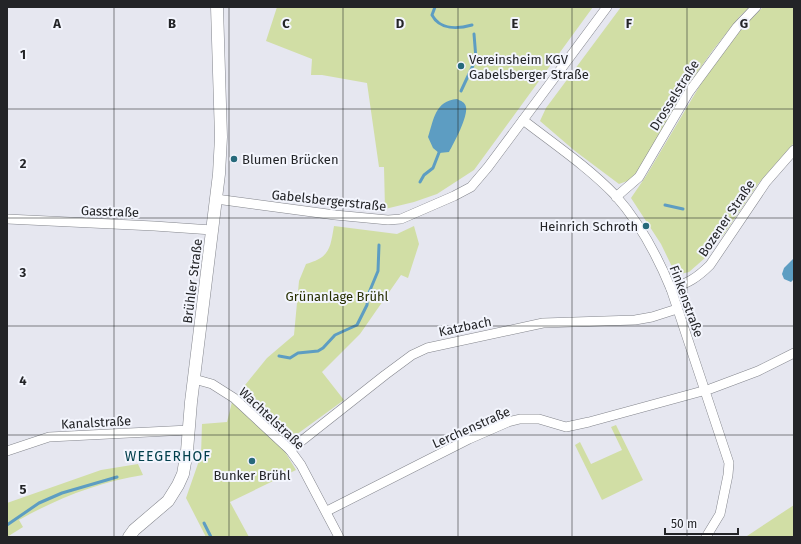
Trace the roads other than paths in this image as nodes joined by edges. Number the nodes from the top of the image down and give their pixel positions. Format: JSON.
{"nodes":[{"id":1,"x":217,"y":7,"type":"edge"},
{"id":2,"x":607,"y":7,"type":"edge"},
{"id":3,"x":756,"y":7,"type":"edge"},
{"id":4,"x":523,"y":120,"type":"junction"},
{"id":5,"x":794,"y":150,"type":"edge"},
{"id":6,"x":616,"y":196,"type":"junction"},
{"id":7,"x":216,"y":199,"type":"junction"},
{"id":8,"x":7,"y":219,"type":"edge"},
{"id":9,"x":212,"y":230,"type":"junction"},
{"id":10,"x":671,"y":289,"type":"junction"},
{"id":11,"x":677,"y":309,"type":"junction"},
{"id":12,"x":794,"y":353,"type":"edge"},
{"id":13,"x":194,"y":379,"type":"junction"},
{"id":14,"x":704,"y":390,"type":"junction"},
{"id":15,"x":189,"y":430,"type":"junction"},
{"id":16,"x":290,"y":450,"type":"junction"},
{"id":17,"x":7,"y":451,"type":"edge"},
{"id":18,"x":327,"y":511,"type":"junction"},
{"id":19,"x":129,"y":537,"type":"edge"},
{"id":20,"x":339,"y":537,"type":"edge"},
{"id":21,"x":706,"y":537,"type":"edge"}],
"edges":[{"from":1,"to":7,"type":"main road","name":"Brühler Straße"},
{"from":2,"to":4,"type":"street","name":"Gabelsbergerstraße"},
{"from":3,"to":6,"type":"street","name":"Drosselstraße"},
{"from":4,"to":6,"type":"street","name":"Finkenstraße"},
{"from":4,"to":7,"type":"street","name":"Gabelsbergerstraße"},
{"from":5,"to":10,"type":"street","name":"Bozener Straße"},
{"from":6,"to":10,"type":"street","name":"Finkenstraße"},
{"from":7,"to":9,"type":"main road","name":"Brühler Straße"},
{"from":8,"to":9,"type":"street","name":"Gasstraße"},
{"from":9,"to":13,"type":"main road","name":"Brühler Straße"},
{"from":10,"to":11,"type":"street","name":"Finkenstraße"},
{"from":11,"to":14,"type":"street","name":"Finkenstraße"},
{"from":11,"to":16,"type":"street","name":"Katzbach"},
{"from":12,"to":14,"type":"street","name":"Lerchenstraße"},
{"from":13,"to":15,"type":"main road","name":"Brühler Straße"},
{"from":13,"to":16,"type":"street","name":"Wachtelstraße"},
{"from":14,"to":18,"type":"street","name":"Lerchenstraße"},
{"from":14,"to":21,"type":"street","name":"Finkenstraße"},
{"from":15,"to":17,"type":"street","name":"Kanalstraße"},
{"from":15,"to":19,"type":"main road","name":"Brühler Straße"},
{"from":16,"to":18,"type":"street","name":"Wachtelstraße"},
{"from":18,"to":20,"type":"street","name":"Wachtelstraße"}]}
